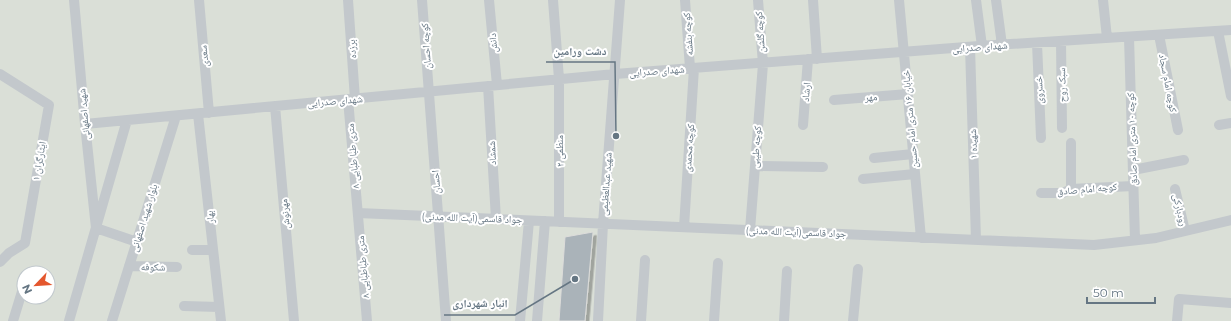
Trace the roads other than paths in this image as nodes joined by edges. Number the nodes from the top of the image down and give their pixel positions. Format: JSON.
{"nodes":[{"id":1,"x":74,"y":0,"type":"edge"},
{"id":2,"x":198,"y":0,"type":"edge"},
{"id":3,"x":348,"y":0,"type":"edge"},
{"id":4,"x":422,"y":0,"type":"edge"},
{"id":5,"x":489,"y":0,"type":"edge"},
{"id":6,"x":552,"y":0,"type":"edge"},
{"id":7,"x":620,"y":0,"type":"edge"},
{"id":8,"x":685,"y":0,"type":"edge"},
{"id":9,"x":758,"y":0,"type":"edge"},
{"id":10,"x":813,"y":0,"type":"edge"},
{"id":11,"x":899,"y":0,"type":"edge"},
{"id":12,"x":976,"y":0,"type":"edge"},
{"id":13,"x":996,"y":0,"type":"edge"},
{"id":14,"x":1103,"y":0,"type":"edge"},
{"id":15,"x":1231,"y":30,"type":"edge"},
{"id":16,"x":1218,"y":31,"type":"junction"},
{"id":17,"x":1159,"y":35,"type":"junction"},
{"id":18,"x":1129,"y":37,"type":"junction"},
{"id":19,"x":1107,"y":38,"type":"junction"},
{"id":20,"x":1061,"y":41,"type":"junction"},
{"id":21,"x":1037,"y":43,"type":"junction"},
{"id":22,"x":1002,"y":45,"type":"junction"},
{"id":23,"x":982,"y":46,"type":"junction"},
{"id":24,"x":970,"y":47,"type":"junction"},
{"id":25,"x":904,"y":52,"type":"junction"},
{"id":26,"x":813,"y":59,"type":"junction"},
{"id":27,"x":763,"y":64,"type":"junction"},
{"id":28,"x":692,"y":68,"type":"junction"},
{"id":29,"x":0,"y":74,"type":"edge"},
{"id":30,"x":615,"y":74,"type":"junction"},
{"id":31,"x":559,"y":79,"type":"junction"},
{"id":32,"x":493,"y":86,"type":"junction"},
{"id":33,"x":429,"y":92,"type":"junction"},
{"id":34,"x":908,"y":94,"type":"junction"},
{"id":35,"x":1231,"y":96,"type":"edge"},
{"id":36,"x":352,"y":99,"type":"junction"},
{"id":37,"x":834,"y":100,"type":"dead end"},
{"id":38,"x":275,"y":106,"type":"junction"},
{"id":39,"x":209,"y":113,"type":"junction"},
{"id":40,"x":198,"y":114,"type":"junction"},
{"id":41,"x":176,"y":116,"type":"junction"},
{"id":42,"x":127,"y":120,"type":"junction"},
{"id":43,"x":1231,"y":123,"type":"edge"},
{"id":44,"x":85,"y":124,"type":"junction"},
{"id":45,"x":803,"y":125,"type":"dead end"},
{"id":46,"x":1219,"y":125,"type":"dead end"},
{"id":47,"x":1062,"y":128,"type":"dead end"},
{"id":48,"x":1178,"y":130,"type":"dead end"},
{"id":49,"x":1041,"y":138,"type":"dead end"},
{"id":50,"x":1071,"y":143,"type":"dead end"},
{"id":51,"x":913,"y":154,"type":"junction"},
{"id":52,"x":874,"y":158,"type":"dead end"},
{"id":53,"x":1184,"y":160,"type":"dead end"},
{"id":54,"x":755,"y":166,"type":"junction"},
{"id":55,"x":823,"y":167,"type":"dead end"},
{"id":56,"x":1133,"y":170,"type":"junction"},
{"id":57,"x":915,"y":174,"type":"junction"},
{"id":58,"x":863,"y":179,"type":"dead end"},
{"id":59,"x":1133,"y":186,"type":"junction"},
{"id":60,"x":1071,"y":189,"type":"junction"},
{"id":61,"x":1175,"y":189,"type":"dead end"},
{"id":62,"x":1041,"y":192,"type":"dead end"},
{"id":63,"x":358,"y":213,"type":"junction"},
{"id":64,"x":438,"y":217,"type":"junction"},
{"id":65,"x":496,"y":219,"type":"junction"},
{"id":66,"x":1231,"y":220,"type":"edge"},
{"id":67,"x":529,"y":221,"type":"junction"},
{"id":68,"x":545,"y":221,"type":"junction"},
{"id":69,"x":559,"y":222,"type":"junction"},
{"id":70,"x":603,"y":224,"type":"junction"},
{"id":71,"x":684,"y":227,"type":"junction"},
{"id":72,"x":96,"y":228,"type":"junction"},
{"id":73,"x":750,"y":230,"type":"junction"},
{"id":74,"x":1185,"y":231,"type":"junction"},
{"id":75,"x":921,"y":238,"type":"junction"},
{"id":76,"x":976,"y":240,"type":"junction"},
{"id":77,"x":1135,"y":240,"type":"junction"},
{"id":78,"x":137,"y":242,"type":"junction"},
{"id":79,"x":192,"y":250,"type":"dead end"},
{"id":80,"x":213,"y":250,"type":"junction"},
{"id":81,"x":645,"y":260,"type":"dead end"},
{"id":82,"x":0,"y":262,"type":"edge"},
{"id":83,"x":718,"y":263,"type":"dead end"},
{"id":84,"x":129,"y":266,"type":"junction"},
{"id":85,"x":177,"y":267,"type":"dead end"},
{"id":86,"x":858,"y":269,"type":"dead end"},
{"id":87,"x":788,"y":271,"type":"dead end"},
{"id":88,"x":1231,"y":303,"type":"edge"},
{"id":89,"x":18,"y":305,"type":"edge"},
{"id":90,"x":184,"y":306,"type":"dead end"},
{"id":91,"x":220,"y":306,"type":"junction"},
{"id":92,"x":13,"y":321,"type":"edge"},
{"id":93,"x":70,"y":321,"type":"edge"},
{"id":94,"x":112,"y":321,"type":"edge"},
{"id":95,"x":221,"y":321,"type":"edge"},
{"id":96,"x":294,"y":321,"type":"edge"},
{"id":97,"x":367,"y":321,"type":"edge"},
{"id":98,"x":446,"y":321,"type":"edge"},
{"id":99,"x":520,"y":321,"type":"edge"},
{"id":100,"x":537,"y":321,"type":"edge"},
{"id":101,"x":598,"y":321,"type":"edge"},
{"id":102,"x":641,"y":321,"type":"edge"},
{"id":103,"x":714,"y":321,"type":"edge"},
{"id":104,"x":784,"y":321,"type":"edge"},
{"id":105,"x":853,"y":321,"type":"edge"},
{"id":106,"x":1178,"y":321,"type":"edge"}],
"edges":[{"from":1,"to":44,"type":"street","name":"شهید اصفهانی"},
{"from":2,"to":39,"type":"street","name":"سعدی"},
{"from":3,"to":36,"type":"street","name":"برزده"},
{"from":4,"to":33,"type":"street","name":"کوچه احسان"},
{"from":5,"to":32,"type":"street","name":"دانش"},
{"from":6,"to":31,"type":"street","name":"منظمی ۲"},
{"from":7,"to":30,"type":"street","name":"شهید عبدالعظیمی"},
{"from":8,"to":28,"type":"street","name":"کوچه بنفشه"},
{"from":9,"to":27,"type":"street","name":"کوچه گلشن"},
{"from":10,"to":26,"type":"street","name":"ارشاد"},
{"from":11,"to":25,"type":"street","name":"خیابان ۱۶ متری امام حسین"},
{"from":12,"to":23,"type":"street"},
{"from":13,"to":22,"type":"street"},
{"from":14,"to":19,"type":"street"},
{"from":15,"to":16,"type":"street","name":"شهدای صدرایی"},
{"from":16,"to":17,"type":"street","name":"شهدای صدرایی"},
{"from":16,"to":35,"type":"street"},
{"from":17,"to":18,"type":"street","name":"شهدای صدرایی"},
{"from":17,"to":48,"type":"street","name":"کوچه امام سجاد"},
{"from":18,"to":19,"type":"street","name":"شهدای صدرایی"},
{"from":18,"to":56,"type":"street","name":"کوچه ۱۰ متری امام صادق"},
{"from":19,"to":20,"type":"street","name":"شهدای صدرایی"},
{"from":20,"to":21,"type":"street","name":"شهدای صدرایی"},
{"from":20,"to":47,"type":"street","name":"سبک روح"},
{"from":21,"to":22,"type":"street","name":"شهدای صدرایی"},
{"from":21,"to":49,"type":"street","name":"خسروی"},
{"from":22,"to":23,"type":"street","name":"شهدای صدرایی"},
{"from":23,"to":24,"type":"street","name":"شهدای صدرایی"},
{"from":24,"to":25,"type":"street","name":"شهدای صدرایی"},
{"from":24,"to":76,"type":"street","name":"شهیده ۱"},
{"from":25,"to":26,"type":"street","name":"شهدای صدرایی"},
{"from":25,"to":34,"type":"street","name":"خیابان ۱۶ متری امام حسین"},
{"from":26,"to":27,"type":"street","name":"شهدای صدرایی"},
{"from":26,"to":45,"type":"street","name":"ارشاد"},
{"from":27,"to":28,"type":"street","name":"شهدای صدرایی"},
{"from":27,"to":54,"type":"street","name":"کوچه طیبی"},
{"from":28,"to":30,"type":"street","name":"شهدای صدرایی"},
{"from":28,"to":71,"type":"street","name":"کوچه محمدی"},
{"from":29,"to":82,"type":"street","name":"ایثارگران ۱"},
{"from":30,"to":31,"type":"street","name":"شهدای صدرایی"},
{"from":30,"to":70,"type":"street","name":"شهید عبدالعظیمی"},
{"from":31,"to":32,"type":"street","name":"شهدای صدرایی"},
{"from":31,"to":69,"type":"street","name":"منظمی ۲"},
{"from":32,"to":33,"type":"street","name":"شهدای صدرایی"},
{"from":32,"to":65,"type":"street","name":"شمشاد"},
{"from":33,"to":36,"type":"street","name":"شهدای صدرایی"},
{"from":33,"to":64,"type":"street","name":"احسان"},
{"from":34,"to":37,"type":"street","name":"مهر"},
{"from":34,"to":51,"type":"street","name":"خیابان ۱۶ متری امام حسین"},
{"from":36,"to":38,"type":"street","name":"شهدای صدرایی"},
{"from":36,"to":63,"type":"street","name":"۸ متری طبا طبایی"},
{"from":38,"to":39,"type":"street","name":"شهدای صدرایی"},
{"from":38,"to":96,"type":"street","name":"مهرنوش"},
{"from":39,"to":40,"type":"street","name":"شهدای صدرایی"},
{"from":40,"to":41,"type":"street","name":"شهدای صدرایی"},
{"from":40,"to":80,"type":"street","name":"بهار"},
{"from":41,"to":42,"type":"street","name":"شهدای صدرایی"},
{"from":41,"to":78,"type":"street","name":"بلوار شهید اصفهانی"},
{"from":42,"to":44,"type":"street","name":"شهدای صدرایی"},
{"from":42,"to":72,"type":"street"},
{"from":43,"to":46,"type":"street"},
{"from":44,"to":72,"type":"street","name":"شهید اصفهانی"},
{"from":50,"to":60,"type":"street"},
{"from":51,"to":52,"type":"street"},
{"from":51,"to":57,"type":"street","name":"خیابان ۱۶ متری امام حسین"},
{"from":53,"to":56,"type":"street"},
{"from":54,"to":55,"type":"street"},
{"from":54,"to":73,"type":"street","name":"کوچه طیبی"},
{"from":56,"to":59,"type":"street","name":"کوچه ۱۰ متری امام صادق"},
{"from":57,"to":58,"type":"street"},
{"from":57,"to":75,"type":"street","name":"خیابان ۱۶ متری امام حسین"},
{"from":59,"to":60,"type":"street","name":"کوچه امام صادق"},
{"from":59,"to":77,"type":"street","name":"کوچه ۱۰ متری امام صادق"},
{"from":60,"to":62,"type":"street","name":"کوچه امام صادق"},
{"from":61,"to":74,"type":"street","name":"رودبارکی"},
{"from":63,"to":64,"type":"street","name":"جواد قاسمی(آیت الله مدنی)"},
{"from":63,"to":97,"type":"street","name":"۸ متری طباطبایی"},
{"from":64,"to":65,"type":"street","name":"جواد قاسمی(آیت الله مدنی)"},
{"from":64,"to":98,"type":"street","name":"احسان"},
{"from":65,"to":67,"type":"street","name":"جواد قاسمی(آیت الله مدنی)"},
{"from":66,"to":74,"type":"street","name":"جواد قاسمی(آیت الله مدنی)"},
{"from":67,"to":68,"type":"street","name":"جواد قاسمی(آیت الله مدنی)"},
{"from":67,"to":99,"type":"street"},
{"from":68,"to":69,"type":"street","name":"جواد قاسمی(آیت الله مدنی)"},
{"from":68,"to":100,"type":"street"},
{"from":69,"to":70,"type":"street","name":"جواد قاسمی(آیت الله مدنی)"},
{"from":70,"to":71,"type":"street","name":"جواد قاسمی(آیت الله مدنی)"},
{"from":70,"to":101,"type":"street","name":"شهید عبدالعظیمی"},
{"from":71,"to":73,"type":"street","name":"جواد قاسمی(آیت الله مدنی)"},
{"from":72,"to":78,"type":"street"},
{"from":72,"to":93,"type":"street"},
{"from":73,"to":75,"type":"street","name":"جواد قاسمی(آیت الله مدنی)"},
{"from":74,"to":77,"type":"street","name":"جواد قاسمی(آیت الله مدنی)"},
{"from":75,"to":76,"type":"street","name":"جواد قاسمی(آیت الله مدنی)"},
{"from":76,"to":77,"type":"street","name":"جواد قاسمی(آیت الله مدنی)"},
{"from":78,"to":84,"type":"street","name":"بلوار شهید اصفهانی"},
{"from":79,"to":80,"type":"street"},
{"from":80,"to":91,"type":"street","name":"بهار"},
{"from":81,"to":102,"type":"street"},
{"from":83,"to":103,"type":"street"},
{"from":84,"to":85,"type":"street","name":"شکوفه"},
{"from":84,"to":94,"type":"street","name":"بلوار شهید اصفهانی"},
{"from":86,"to":105,"type":"street"},
{"from":87,"to":104,"type":"street"},
{"from":88,"to":106,"type":"street"},
{"from":89,"to":92,"type":"street"},
{"from":90,"to":91,"type":"street"},
{"from":91,"to":95,"type":"street","name":"بهار"}]}
